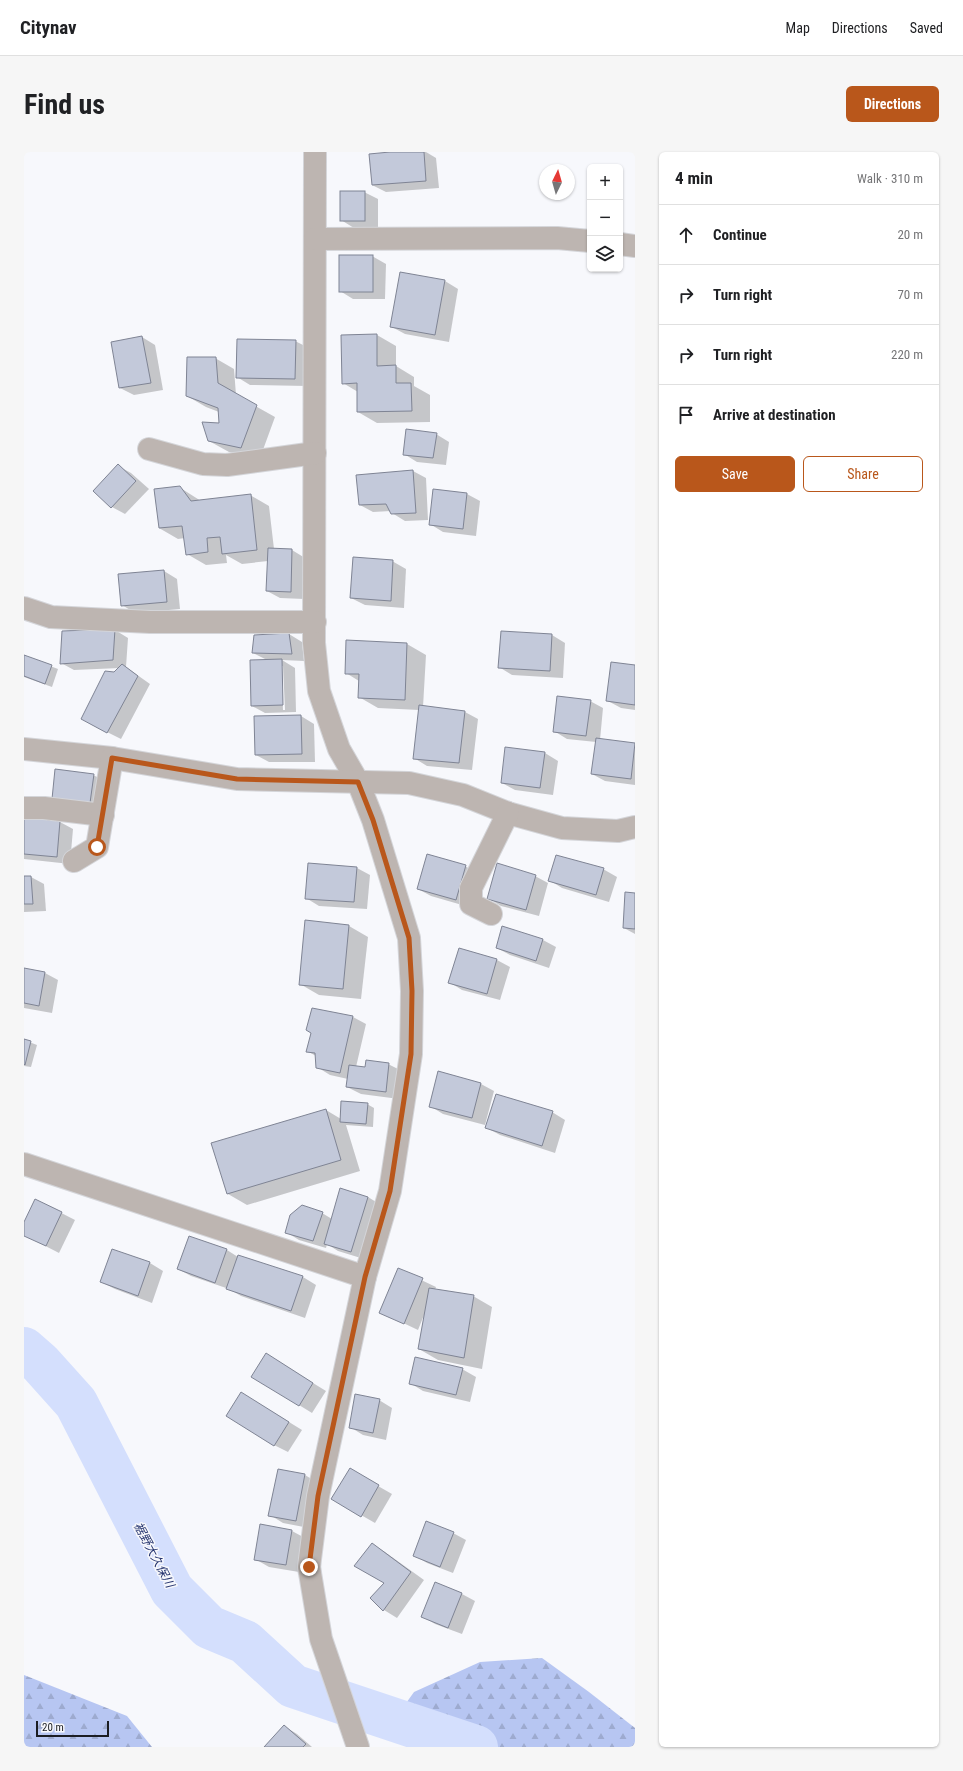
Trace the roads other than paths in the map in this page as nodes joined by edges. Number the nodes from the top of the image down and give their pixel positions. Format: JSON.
{"nodes":[{"id":1,"x":315,"y":152,"type":"edge"},
{"id":2,"x":315,"y":239,"type":"junction"},
{"id":3,"x":587,"y":241,"type":"edge"},
{"id":4,"x":623,"y":244,"type":"edge"},
{"id":5,"x":635,"y":246,"type":"edge"},
{"id":6,"x":149,"y":449,"type":"dead end"},
{"id":7,"x":315,"y":453,"type":"junction"},
{"id":8,"x":24,"y":608,"type":"edge"},
{"id":9,"x":315,"y":622,"type":"junction"},
{"id":10,"x":24,"y":748,"type":"edge"},
{"id":11,"x":112,"y":758,"type":"junction"},
{"id":12,"x":358,"y":782,"type":"junction"},
{"id":13,"x":24,"y":808,"type":"edge"},
{"id":14,"x":508,"y":813,"type":"junction"},
{"id":15,"x":103,"y":816,"type":"junction"},
{"id":16,"x":635,"y":827,"type":"edge"},
{"id":17,"x":74,"y":861,"type":"dead end"},
{"id":18,"x":491,"y":914,"type":"dead end"},
{"id":19,"x":24,"y":1164,"type":"edge"},
{"id":20,"x":365,"y":1277,"type":"junction"},
{"id":21,"x":355,"y":1740,"type":"edge"}],
"edges":[{"from":1,"to":2,"type":"street"},
{"from":2,"to":3,"type":"street"},
{"from":2,"to":7,"type":"street"},
{"from":4,"to":5,"type":"street"},
{"from":6,"to":7,"type":"street"},
{"from":7,"to":9,"type":"street"},
{"from":8,"to":9,"type":"street"},
{"from":9,"to":12,"type":"street"},
{"from":10,"to":11,"type":"street"},
{"from":11,"to":12,"type":"street"},
{"from":11,"to":15,"type":"street"},
{"from":12,"to":14,"type":"street"},
{"from":12,"to":20,"type":"street"},
{"from":13,"to":15,"type":"street"},
{"from":14,"to":16,"type":"street"},
{"from":14,"to":18,"type":"street"},
{"from":15,"to":17,"type":"street"},
{"from":19,"to":20,"type":"street"},
{"from":20,"to":21,"type":"street"}]}
